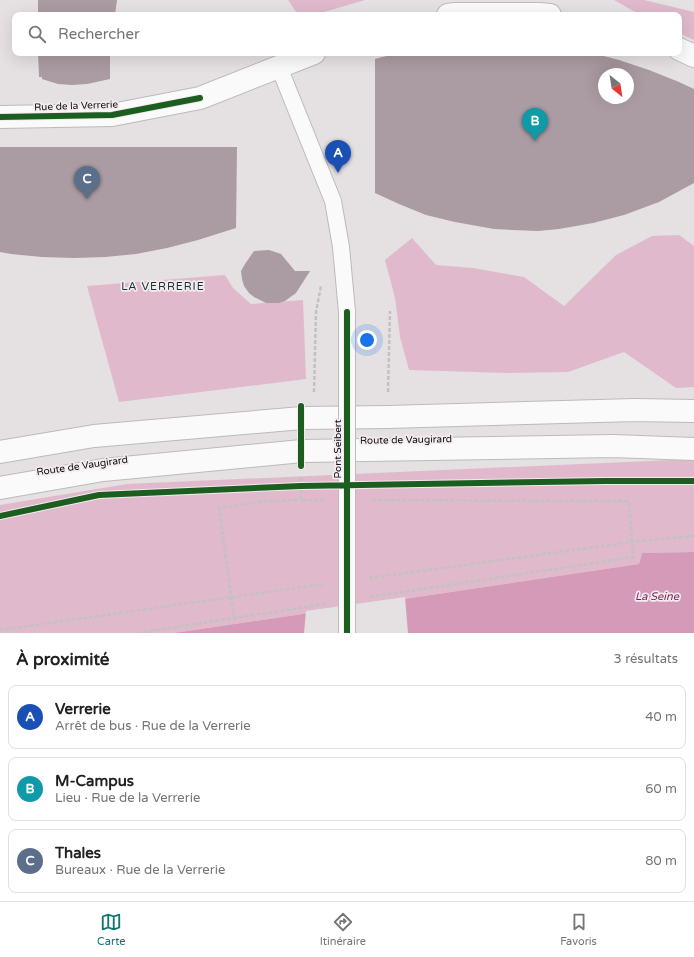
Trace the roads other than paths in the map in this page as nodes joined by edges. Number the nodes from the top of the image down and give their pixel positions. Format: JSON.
{"nodes":[{"id":1,"x":682,"y":50,"type":"edge"},
{"id":2,"x":306,"y":56,"type":"edge"},
{"id":3,"x":694,"y":56,"type":"edge"},
{"id":4,"x":279,"y":67,"type":"junction"},
{"id":5,"x":0,"y":117,"type":"edge"},
{"id":6,"x":694,"y":411,"type":"edge"},
{"id":7,"x":694,"y":449,"type":"edge"},
{"id":8,"x":0,"y":452,"type":"edge"},
{"id":9,"x":0,"y":488,"type":"edge"},
{"id":10,"x":347,"y":633,"type":"edge"}],
"edges":[{"from":1,"to":3,"type":"main road"},
{"from":2,"to":4,"type":"main road","name":"Rue de la Verrerie"},
{"from":4,"to":5,"type":"main road","name":"Rue de la Verrerie"},
{"from":4,"to":10,"type":"lane","name":"Pont Seibert","bridge":true},
{"from":6,"to":8,"type":"main road"},
{"from":7,"to":9,"type":"main road","name":"Route de Vaugirard"}]}
